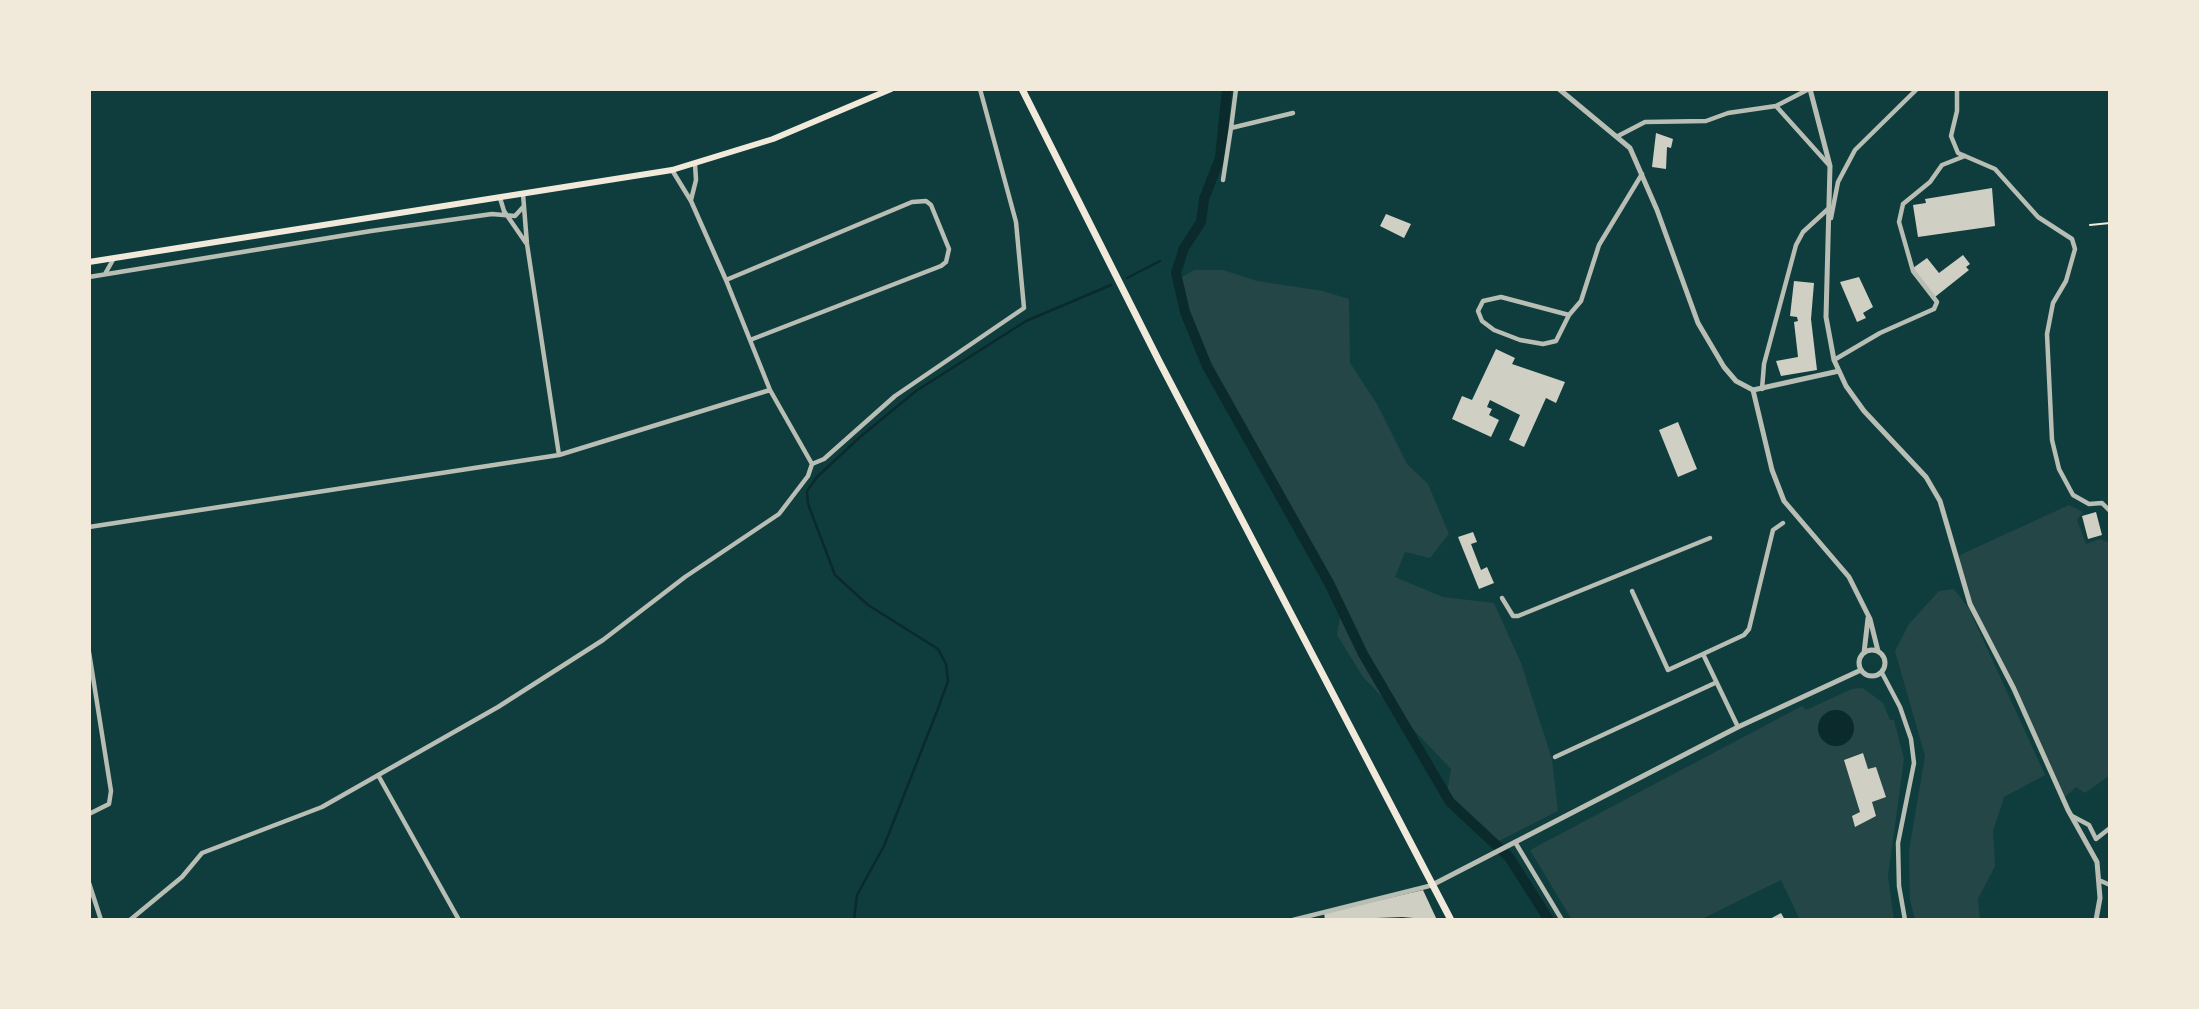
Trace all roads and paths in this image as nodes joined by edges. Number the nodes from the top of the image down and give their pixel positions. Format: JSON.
{"nodes":[{"id":1,"x":891,"y":89,"type":"edge"},
{"id":2,"x":979,"y":89,"type":"edge"},
{"id":3,"x":1022,"y":89,"type":"edge"},
{"id":4,"x":1236,"y":89,"type":"edge"},
{"id":5,"x":1559,"y":89,"type":"edge"},
{"id":6,"x":1809,"y":89,"type":"edge"},
{"id":7,"x":1917,"y":89,"type":"edge"},
{"id":8,"x":1956,"y":89,"type":"edge"},
{"id":9,"x":1776,"y":106,"type":"junction"},
{"id":10,"x":1293,"y":113,"type":"dead end"},
{"id":11,"x":1231,"y":128,"type":"junction"},
{"id":12,"x":1618,"y":136,"type":"junction"},
{"id":13,"x":1965,"y":156,"type":"junction"},
{"id":14,"x":695,"y":164,"type":"junction"},
{"id":15,"x":1830,"y":166,"type":"junction"},
{"id":16,"x":672,"y":170,"type":"junction"},
{"id":17,"x":1642,"y":173,"type":"junction"},
{"id":18,"x":1223,"y":180,"type":"dead end"},
{"id":19,"x":523,"y":194,"type":"junction"},
{"id":20,"x":500,"y":198,"type":"junction"},
{"id":21,"x":691,"y":201,"type":"junction"},
{"id":22,"x":524,"y":206,"type":"junction"},
{"id":23,"x":1828,"y":209,"type":"junction"},
{"id":24,"x":507,"y":216,"type":"junction"},
{"id":25,"x":2110,"y":223,"type":"edge"},
{"id":26,"x":2090,"y":225,"type":"dead end"},
{"id":27,"x":1828,"y":232,"type":"junction"},
{"id":28,"x":527,"y":244,"type":"junction"},
{"id":29,"x":114,"y":258,"type":"junction"},
{"id":30,"x":89,"y":262,"type":"edge"},
{"id":31,"x":105,"y":275,"type":"junction"},
{"id":32,"x":89,"y":277,"type":"edge"},
{"id":33,"x":726,"y":280,"type":"junction"},
{"id":34,"x":1569,"y":315,"type":"junction"},
{"id":35,"x":750,"y":340,"type":"junction"},
{"id":36,"x":1834,"y":360,"type":"junction"},
{"id":37,"x":1839,"y":371,"type":"junction"},
{"id":38,"x":1762,"y":389,"type":"junction"},
{"id":39,"x":770,"y":390,"type":"junction"},
{"id":40,"x":1752,"y":390,"type":"junction"},
{"id":41,"x":559,"y":455,"type":"junction"},
{"id":42,"x":812,"y":464,"type":"junction"},
{"id":43,"x":2110,"y":511,"type":"edge"},
{"id":44,"x":1783,"y":523,"type":"dead end"},
{"id":45,"x":89,"y":527,"type":"edge"},
{"id":46,"x":1710,"y":538,"type":"dead end"},
{"id":47,"x":1632,"y":591,"type":"dead end"},
{"id":48,"x":1502,"y":598,"type":"dead end"},
{"id":49,"x":1868,"y":615,"type":"junction"},
{"id":50,"x":1878,"y":651,"type":"junction"},
{"id":51,"x":89,"y":652,"type":"edge"},
{"id":52,"x":1864,"y":653,"type":"junction"},
{"id":53,"x":1703,"y":654,"type":"junction"},
{"id":54,"x":1861,"y":670,"type":"junction"},
{"id":55,"x":1882,"y":673,"type":"junction"},
{"id":56,"x":1715,"y":683,"type":"junction"},
{"id":57,"x":1738,"y":727,"type":"junction"},
{"id":58,"x":1555,"y":757,"type":"dead end"},
{"id":59,"x":378,"y":775,"type":"junction"},
{"id":60,"x":89,"y":814,"type":"edge"},
{"id":61,"x":2071,"y":815,"type":"junction"},
{"id":62,"x":2110,"y":828,"type":"edge"},
{"id":63,"x":1515,"y":842,"type":"junction"},
{"id":64,"x":2101,"y":881,"type":"junction"},
{"id":65,"x":89,"y":883,"type":"edge"},
{"id":66,"x":1433,"y":884,"type":"junction"},
{"id":67,"x":2110,"y":884,"type":"edge"},
{"id":68,"x":101,"y":920,"type":"edge"},
{"id":69,"x":130,"y":920,"type":"edge"},
{"id":70,"x":459,"y":920,"type":"edge"},
{"id":71,"x":1293,"y":920,"type":"edge"},
{"id":72,"x":1451,"y":920,"type":"edge"},
{"id":73,"x":1562,"y":920,"type":"edge"},
{"id":74,"x":1905,"y":920,"type":"edge"},
{"id":75,"x":2096,"y":920,"type":"edge"}],
"edges":[{"from":1,"to":14,"type":"main road"},
{"from":2,"to":42,"type":"street"},
{"from":3,"to":66,"type":"main road"},
{"from":4,"to":11,"type":"street"},
{"from":5,"to":12,"type":"street"},
{"from":6,"to":9,"type":"street"},
{"from":6,"to":15,"type":"street"},
{"from":7,"to":27,"type":"street"},
{"from":8,"to":13,"type":"street"},
{"from":9,"to":12,"type":"street"},
{"from":9,"to":15,"type":"street"},
{"from":10,"to":11,"type":"street"},
{"from":11,"to":18,"type":"street"},
{"from":12,"to":17,"type":"street"},
{"from":13,"to":36,"type":"street"},
{"from":13,"to":43,"type":"street"},
{"from":14,"to":16,"type":"main road"},
{"from":14,"to":21,"type":"street"},
{"from":15,"to":23,"type":"street"},
{"from":16,"to":19,"type":"main road"},
{"from":16,"to":21,"type":"street"},
{"from":17,"to":34,"type":"street"},
{"from":17,"to":40,"type":"street"},
{"from":19,"to":20,"type":"main road"},
{"from":19,"to":22,"type":"street"},
{"from":20,"to":24,"type":"street"},
{"from":20,"to":29,"type":"main road"},
{"from":21,"to":33,"type":"street"},
{"from":22,"to":24,"type":"street"},
{"from":22,"to":28,"type":"street"},
{"from":23,"to":27,"type":"street"},
{"from":23,"to":38,"type":"street"},
{"from":24,"to":28,"type":"street"},
{"from":24,"to":31,"type":"street"},
{"from":25,"to":26,"type":"path"},
{"from":27,"to":36,"type":"street"},
{"from":28,"to":41,"type":"street"},
{"from":29,"to":30,"type":"main road"},
{"from":29,"to":31,"type":"street"},
{"from":31,"to":32,"type":"street"},
{"from":33,"to":35,"type":"street"},
{"from":33,"to":35,"type":"street"},
{"from":34,"to":34,"type":"street"},
{"from":35,"to":39,"type":"street"},
{"from":36,"to":37,"type":"street"},
{"from":37,"to":38,"type":"street"},
{"from":37,"to":61,"type":"street"},
{"from":38,"to":40,"type":"street"},
{"from":39,"to":41,"type":"street"},
{"from":39,"to":42,"type":"street"},
{"from":40,"to":49,"type":"street"},
{"from":41,"to":45,"type":"street"},
{"from":42,"to":59,"type":"street"},
{"from":44,"to":53,"type":"street"},
{"from":46,"to":48,"type":"street"},
{"from":47,"to":53,"type":"street"},
{"from":49,"to":50,"type":"street"},
{"from":49,"to":52,"type":"street"},
{"from":50,"to":52,"type":"street"},
{"from":50,"to":55,"type":"street"},
{"from":51,"to":60,"type":"street"},
{"from":52,"to":54,"type":"street"},
{"from":53,"to":56,"type":"street"},
{"from":54,"to":55,"type":"street"},
{"from":54,"to":57,"type":"street"},
{"from":55,"to":74,"type":"street"},
{"from":56,"to":57,"type":"street"},
{"from":56,"to":58,"type":"street"},
{"from":57,"to":63,"type":"street"},
{"from":59,"to":69,"type":"street"},
{"from":59,"to":70,"type":"street"},
{"from":61,"to":62,"type":"street"},
{"from":61,"to":64,"type":"street"},
{"from":63,"to":66,"type":"street"},
{"from":63,"to":73,"type":"street"},
{"from":64,"to":67,"type":"street"},
{"from":64,"to":75,"type":"street"},
{"from":65,"to":68,"type":"street"},
{"from":66,"to":71,"type":"street"},
{"from":66,"to":72,"type":"main road"}]}
